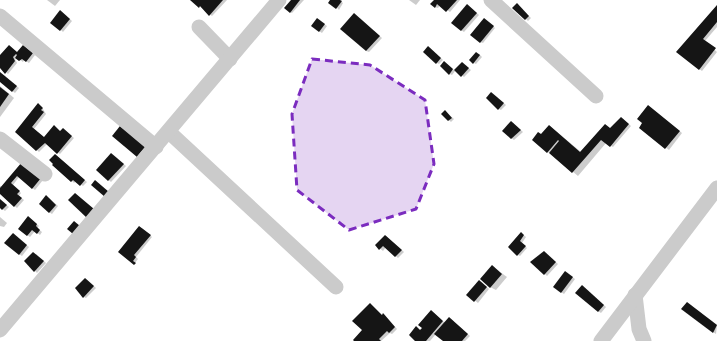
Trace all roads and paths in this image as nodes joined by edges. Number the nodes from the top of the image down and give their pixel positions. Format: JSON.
{"nodes":[{"id":1,"x":491,"y":0,"type":"edge"},
{"id":2,"x":276,"y":1,"type":"edge"},
{"id":3,"x":0,"y":16,"type":"edge"},
{"id":4,"x":199,"y":27,"type":"dead end"},
{"id":5,"x":230,"y":59,"type":"junction"},
{"id":6,"x":596,"y":96,"type":"dead end"},
{"id":7,"x":169,"y":132,"type":"junction"},
{"id":8,"x":0,"y":139,"type":"edge"},
{"id":9,"x":156,"y":147,"type":"junction"},
{"id":10,"x":45,"y":174,"type":"dead end"},
{"id":11,"x":717,"y":188,"type":"edge"},
{"id":12,"x":336,"y":286,"type":"dead end"},
{"id":13,"x":635,"y":295,"type":"junction"},
{"id":14,"x":0,"y":330,"type":"edge"},
{"id":15,"x":601,"y":341,"type":"edge"},
{"id":16,"x":644,"y":341,"type":"edge"}],
"edges":[{"from":1,"to":6,"type":"street"},
{"from":2,"to":5,"type":"street"},
{"from":3,"to":9,"type":"street"},
{"from":4,"to":5,"type":"street"},
{"from":5,"to":7,"type":"street"},
{"from":7,"to":9,"type":"street"},
{"from":7,"to":12,"type":"street"},
{"from":8,"to":10,"type":"street"},
{"from":9,"to":14,"type":"street"},
{"from":11,"to":13,"type":"street"},
{"from":13,"to":15,"type":"street"},
{"from":13,"to":16,"type":"street"}]}
